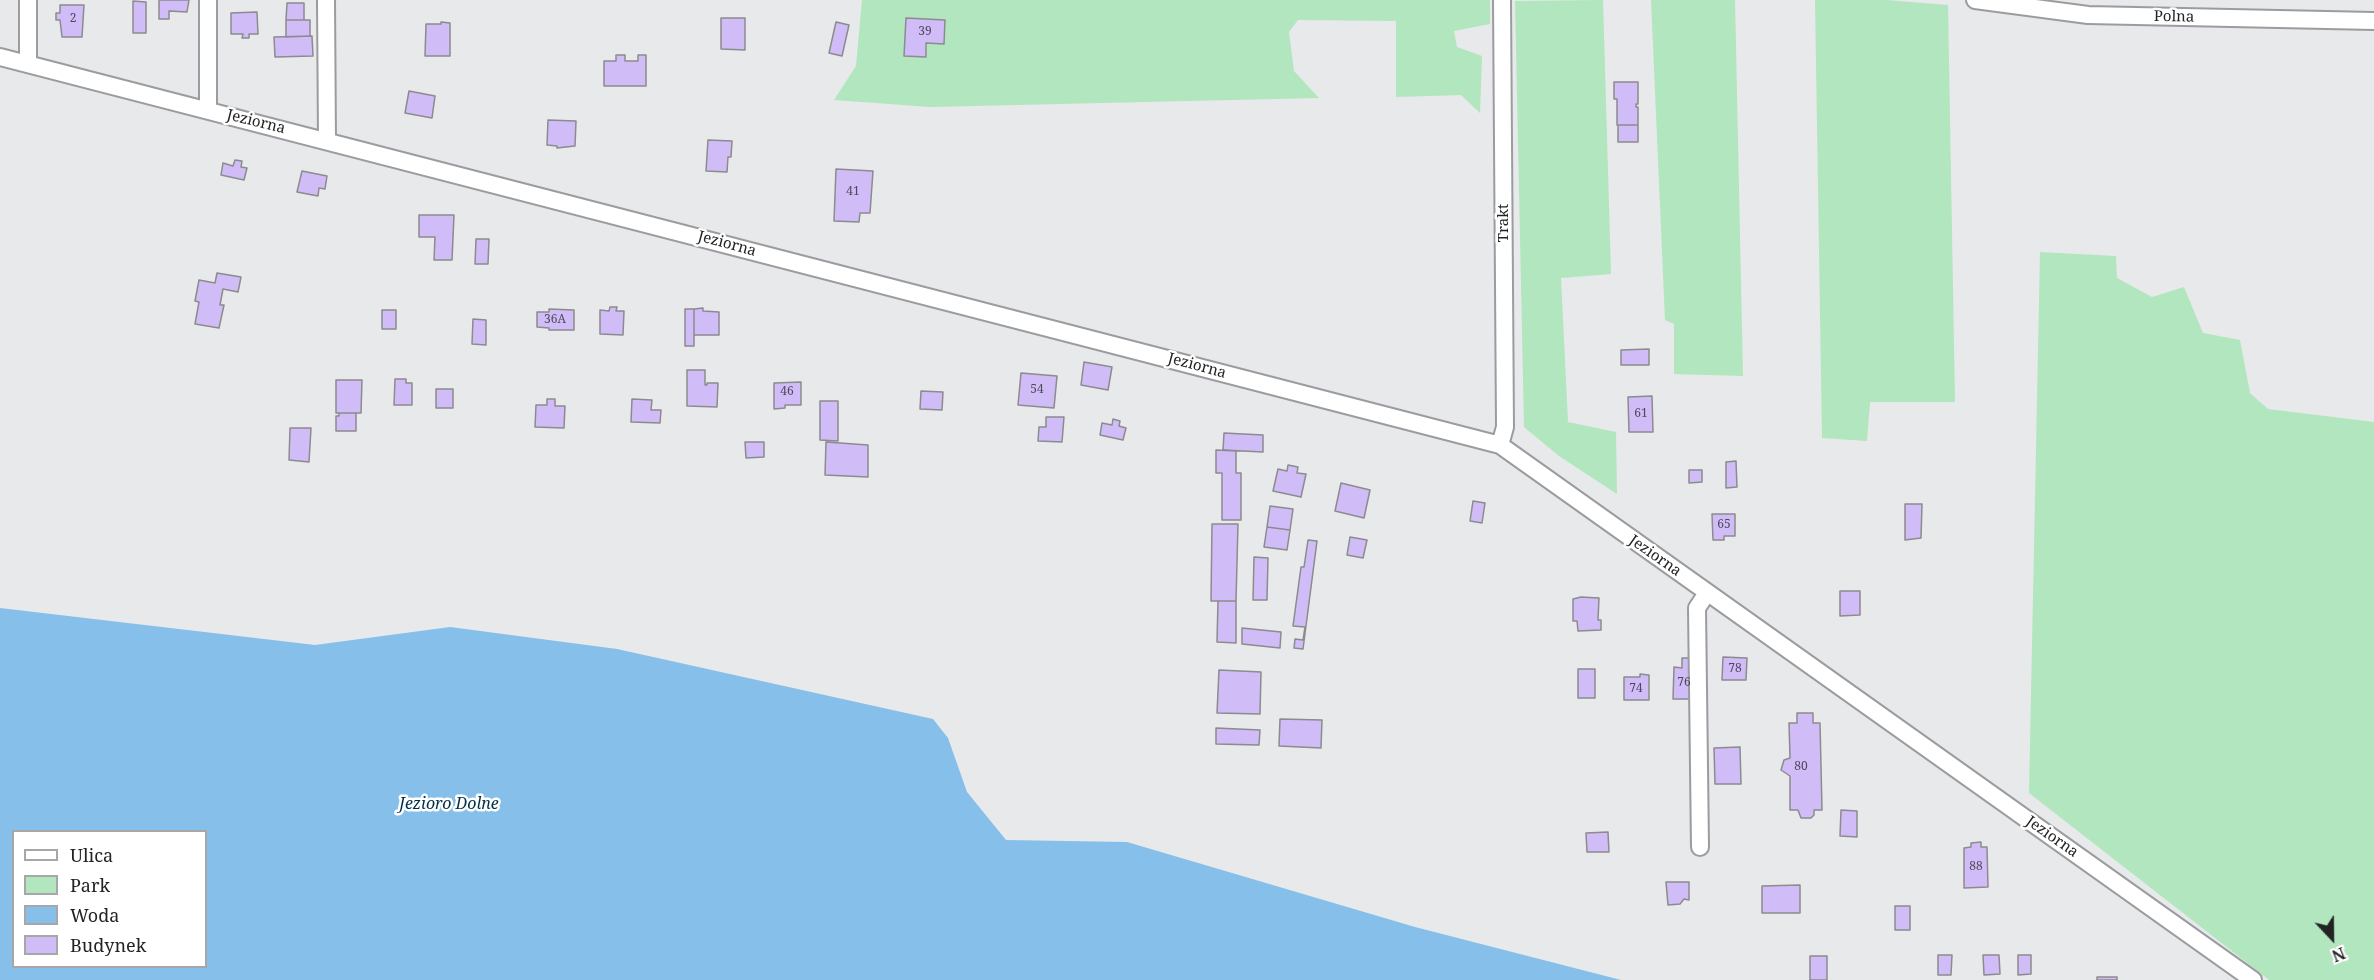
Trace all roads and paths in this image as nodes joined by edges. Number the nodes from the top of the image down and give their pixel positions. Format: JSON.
{"nodes":[{"id":1,"x":28,"y":0,"type":"edge"},
{"id":2,"x":208,"y":0,"type":"edge"},
{"id":3,"x":326,"y":0,"type":"edge"},
{"id":4,"x":1502,"y":0,"type":"edge"},
{"id":5,"x":1975,"y":0,"type":"edge"},
{"id":6,"x":2374,"y":21,"type":"edge"},
{"id":7,"x":0,"y":57,"type":"edge"},
{"id":8,"x":28,"y":64,"type":"junction"},
{"id":9,"x":208,"y":110,"type":"junction"},
{"id":10,"x":327,"y":140,"type":"junction"},
{"id":11,"x":1500,"y":445,"type":"junction"},
{"id":12,"x":1707,"y":592,"type":"junction"},
{"id":13,"x":1700,"y":847,"type":"dead end"},
{"id":14,"x":2253,"y":980,"type":"edge"}],
"edges":[{"from":1,"to":8,"type":"street"},
{"from":2,"to":9,"type":"street"},
{"from":3,"to":10,"type":"street"},
{"from":4,"to":11,"type":"street","name":"Trakt"},
{"from":5,"to":6,"type":"street","name":"Polna"},
{"from":7,"to":8,"type":"street","name":"Jeziorna"},
{"from":8,"to":9,"type":"street","name":"Jeziorna"},
{"from":9,"to":10,"type":"street","name":"Jeziorna"},
{"from":10,"to":11,"type":"street","name":"Jeziorna"},
{"from":11,"to":12,"type":"street","name":"Jeziorna"},
{"from":12,"to":13,"type":"street"},
{"from":12,"to":14,"type":"street","name":"Jeziorna"}]}
